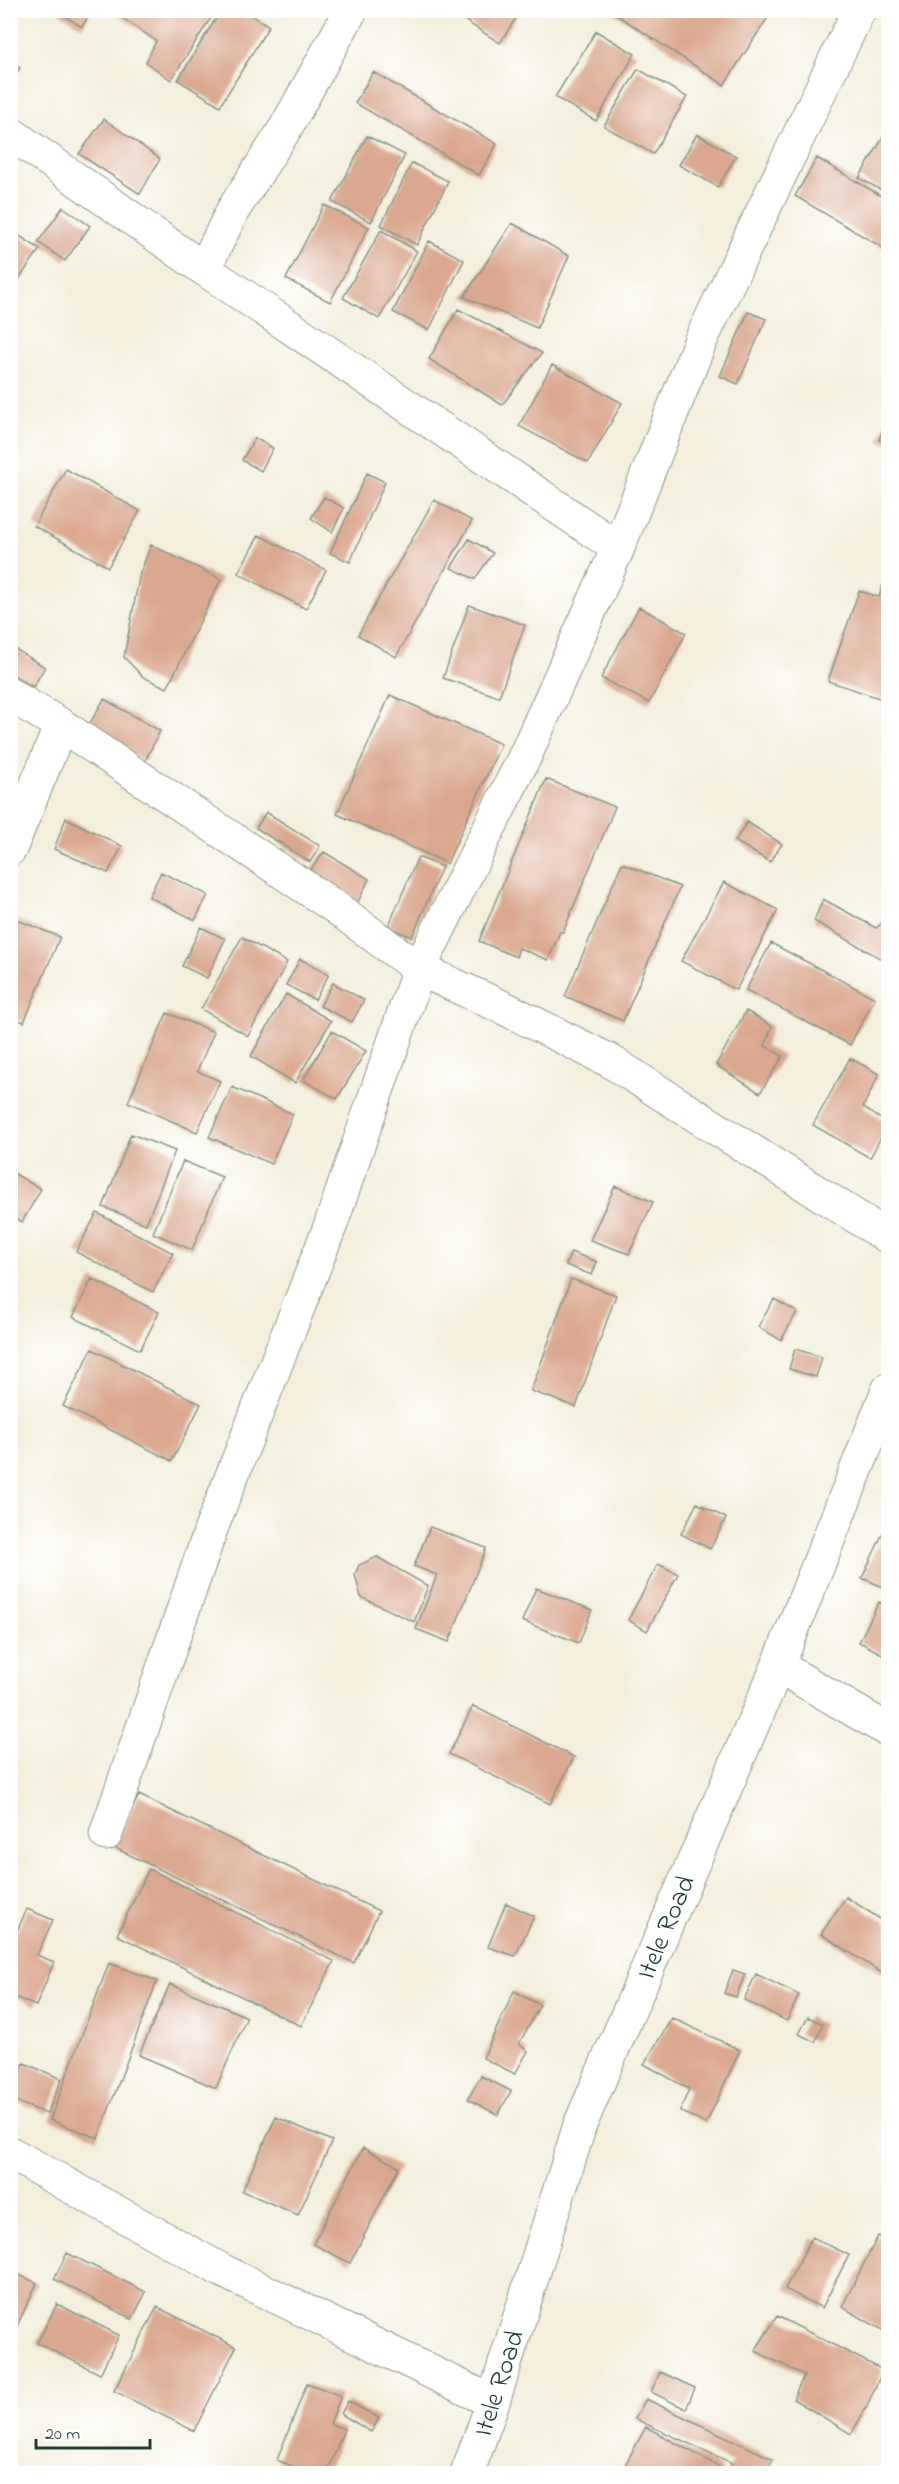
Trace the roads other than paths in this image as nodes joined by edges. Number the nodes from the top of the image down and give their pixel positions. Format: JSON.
{"nodes":[{"id":1,"x":351,"y":10,"type":"edge"},
{"id":2,"x":859,"y":10,"type":"edge"},
{"id":3,"x":10,"y":133,"type":"edge"},
{"id":4,"x":204,"y":269,"type":"junction"},
{"id":5,"x":618,"y":548,"type":"junction"},
{"id":6,"x":10,"y":695,"type":"edge"},
{"id":7,"x":61,"y":724,"type":"junction"},
{"id":8,"x":10,"y":849,"type":"edge"},
{"id":9,"x":419,"y":969,"type":"junction"},
{"id":10,"x":888,"y":1237,"type":"edge"},
{"id":11,"x":888,"y":1390,"type":"edge"},
{"id":12,"x":778,"y":1666,"type":"junction"},
{"id":13,"x":888,"y":1730,"type":"edge"},
{"id":14,"x":106,"y":1834,"type":"dead end"},
{"id":15,"x":10,"y":2153,"type":"edge"},
{"id":16,"x":493,"y":2402,"type":"junction"},
{"id":17,"x":467,"y":2474,"type":"edge"}],
"edges":[{"from":1,"to":4,"type":"street"},
{"from":2,"to":5,"type":"street"},
{"from":3,"to":4,"type":"street"},
{"from":4,"to":5,"type":"street"},
{"from":5,"to":9,"type":"street"},
{"from":6,"to":7,"type":"street"},
{"from":7,"to":8,"type":"street"},
{"from":7,"to":9,"type":"street"},
{"from":9,"to":10,"type":"street"},
{"from":9,"to":14,"type":"street"},
{"from":11,"to":12,"type":"street","name":"Itele Road"},
{"from":12,"to":13,"type":"street"},
{"from":12,"to":16,"type":"street","name":"Itele Road"},
{"from":15,"to":16,"type":"street"},
{"from":16,"to":17,"type":"street","name":"Itele Road"}]}
